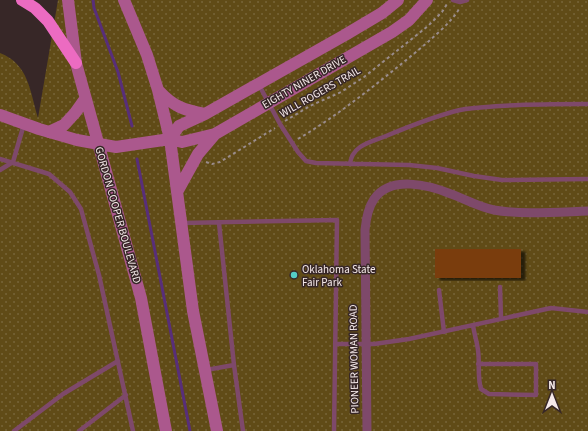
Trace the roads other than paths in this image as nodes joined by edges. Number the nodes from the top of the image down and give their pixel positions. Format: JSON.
{"nodes":[{"id":1,"x":22,"y":0,"type":"edge"},
{"id":2,"x":68,"y":0,"type":"edge"},
{"id":3,"x":124,"y":0,"type":"edge"},
{"id":4,"x":398,"y":0,"type":"edge"},
{"id":5,"x":427,"y":0,"type":"edge"},
{"id":6,"x":452,"y":0,"type":"edge"},
{"id":7,"x":467,"y":0,"type":"edge"},
{"id":8,"x":76,"y":63,"type":"junction"},
{"id":9,"x":258,"y":84,"type":"junction"},
{"id":10,"x":158,"y":90,"type":"junction"},
{"id":11,"x":85,"y":99,"type":"junction"},
{"id":12,"x":269,"y":102,"type":"junction"},
{"id":13,"x":588,"y":104,"type":"edge"},
{"id":14,"x":204,"y":114,"type":"junction"},
{"id":15,"x":0,"y":115,"type":"edge"},
{"id":16,"x":24,"y":124,"type":"junction"},
{"id":17,"x":48,"y":132,"type":"junction"},
{"id":18,"x":215,"y":134,"type":"junction"},
{"id":19,"x":170,"y":139,"type":"junction"},
{"id":20,"x":98,"y":144,"type":"junction"},
{"id":21,"x":0,"y":159,"type":"edge"},
{"id":22,"x":13,"y":162,"type":"junction"},
{"id":23,"x":350,"y":164,"type":"junction"},
{"id":24,"x":0,"y":170,"type":"edge"},
{"id":25,"x":588,"y":179,"type":"edge"},
{"id":26,"x":177,"y":192,"type":"junction"},
{"id":27,"x":588,"y":211,"type":"edge"},
{"id":28,"x":219,"y":222,"type":"junction"},
{"id":29,"x":181,"y":223,"type":"junction"},
{"id":30,"x":500,"y":287,"type":"dead end"},
{"id":31,"x":439,"y":290,"type":"dead end"},
{"id":32,"x":588,"y":312,"type":"edge"},
{"id":33,"x":501,"y":318,"type":"junction"},
{"id":34,"x":473,"y":325,"type":"junction"},
{"id":35,"x":444,"y":332,"type":"junction"},
{"id":36,"x":335,"y":344,"type":"junction"},
{"id":37,"x":366,"y":345,"type":"junction"},
{"id":38,"x":118,"y":361,"type":"junction"},
{"id":39,"x":478,"y":364,"type":"junction"},
{"id":40,"x":234,"y":365,"type":"junction"},
{"id":41,"x":204,"y":370,"type":"junction"},
{"id":42,"x":126,"y":395,"type":"junction"},
{"id":43,"x":14,"y":431,"type":"edge"},
{"id":44,"x":79,"y":431,"type":"edge"},
{"id":45,"x":133,"y":431,"type":"edge"},
{"id":46,"x":166,"y":431,"type":"edge"},
{"id":47,"x":217,"y":431,"type":"edge"},
{"id":48,"x":244,"y":431,"type":"edge"},
{"id":49,"x":334,"y":431,"type":"edge"},
{"id":50,"x":367,"y":431,"type":"edge"}],
"edges":[{"from":1,"to":8,"type":"highway"},
{"from":2,"to":8,"type":"street","name":"GORDON COOPER BOULEVARD"},
{"from":3,"to":10,"type":"street"},
{"from":4,"to":9,"type":"street","name":"EIGHTY NINER DRIVE"},
{"from":5,"to":12,"type":"street","name":"EIGHTY NINER DRIVE"},
{"from":6,"to":7,"type":"lane"},
{"from":8,"to":11,"type":"street","name":"GORDON COOPER BOULEVARD"},
{"from":9,"to":12,"type":"lane"},
{"from":9,"to":14,"type":"street","name":"EIGHTY NINER DRIVE"},
{"from":10,"to":14,"type":"street"},
{"from":10,"to":19,"type":"street"},
{"from":11,"to":17,"type":"street"},
{"from":11,"to":20,"type":"street","name":"GORDON COOPER BOULEVARD"},
{"from":12,"to":18,"type":"street","name":"EIGHTY NINER DRIVE"},
{"from":12,"to":23,"type":"lane"},
{"from":13,"to":23,"type":"lane"},
{"from":14,"to":19,"type":"street","name":"EIGHTY NINER DRIVE"},
{"from":15,"to":16,"type":"street","name":"EIGHTY NINER DRIVE"},
{"from":16,"to":17,"type":"street","name":"EIGHTY NINER DRIVE"},
{"from":16,"to":22,"type":"lane"},
{"from":17,"to":20,"type":"street","name":"EIGHTY NINER DRIVE"},
{"from":18,"to":19,"type":"street","name":"EIGHTY NINER DRIVE"},
{"from":18,"to":26,"type":"street"},
{"from":19,"to":20,"type":"street","name":"EIGHTY NINER DRIVE"},
{"from":19,"to":26,"type":"street"},
{"from":20,"to":46,"type":"street","name":"GORDON COOPER BOULEVARD"},
{"from":21,"to":22,"type":"lane"},
{"from":22,"to":24,"type":"lane"},
{"from":22,"to":38,"type":"lane"},
{"from":23,"to":25,"type":"lane"},
{"from":26,"to":29,"type":"street"},
{"from":27,"to":37,"type":"street","name":"PIONEER WOMAN ROAD"},
{"from":28,"to":29,"type":"lane"},
{"from":28,"to":36,"type":"lane"},
{"from":28,"to":40,"type":"lane"},
{"from":29,"to":41,"type":"street"},
{"from":30,"to":33,"type":"lane"},
{"from":31,"to":35,"type":"lane"},
{"from":32,"to":33,"type":"lane"},
{"from":33,"to":34,"type":"lane"},
{"from":34,"to":35,"type":"lane"},
{"from":34,"to":39,"type":"lane"},
{"from":35,"to":37,"type":"lane"},
{"from":36,"to":37,"type":"lane"},
{"from":36,"to":49,"type":"lane"},
{"from":37,"to":50,"type":"street","name":"PIONEER WOMAN ROAD"},
{"from":38,"to":42,"type":"lane"},
{"from":38,"to":43,"type":"lane"},
{"from":39,"to":39,"type":"lane"},
{"from":40,"to":41,"type":"lane"},
{"from":40,"to":48,"type":"lane"},
{"from":41,"to":47,"type":"street"},
{"from":42,"to":44,"type":"lane"},
{"from":42,"to":45,"type":"lane"}]}
